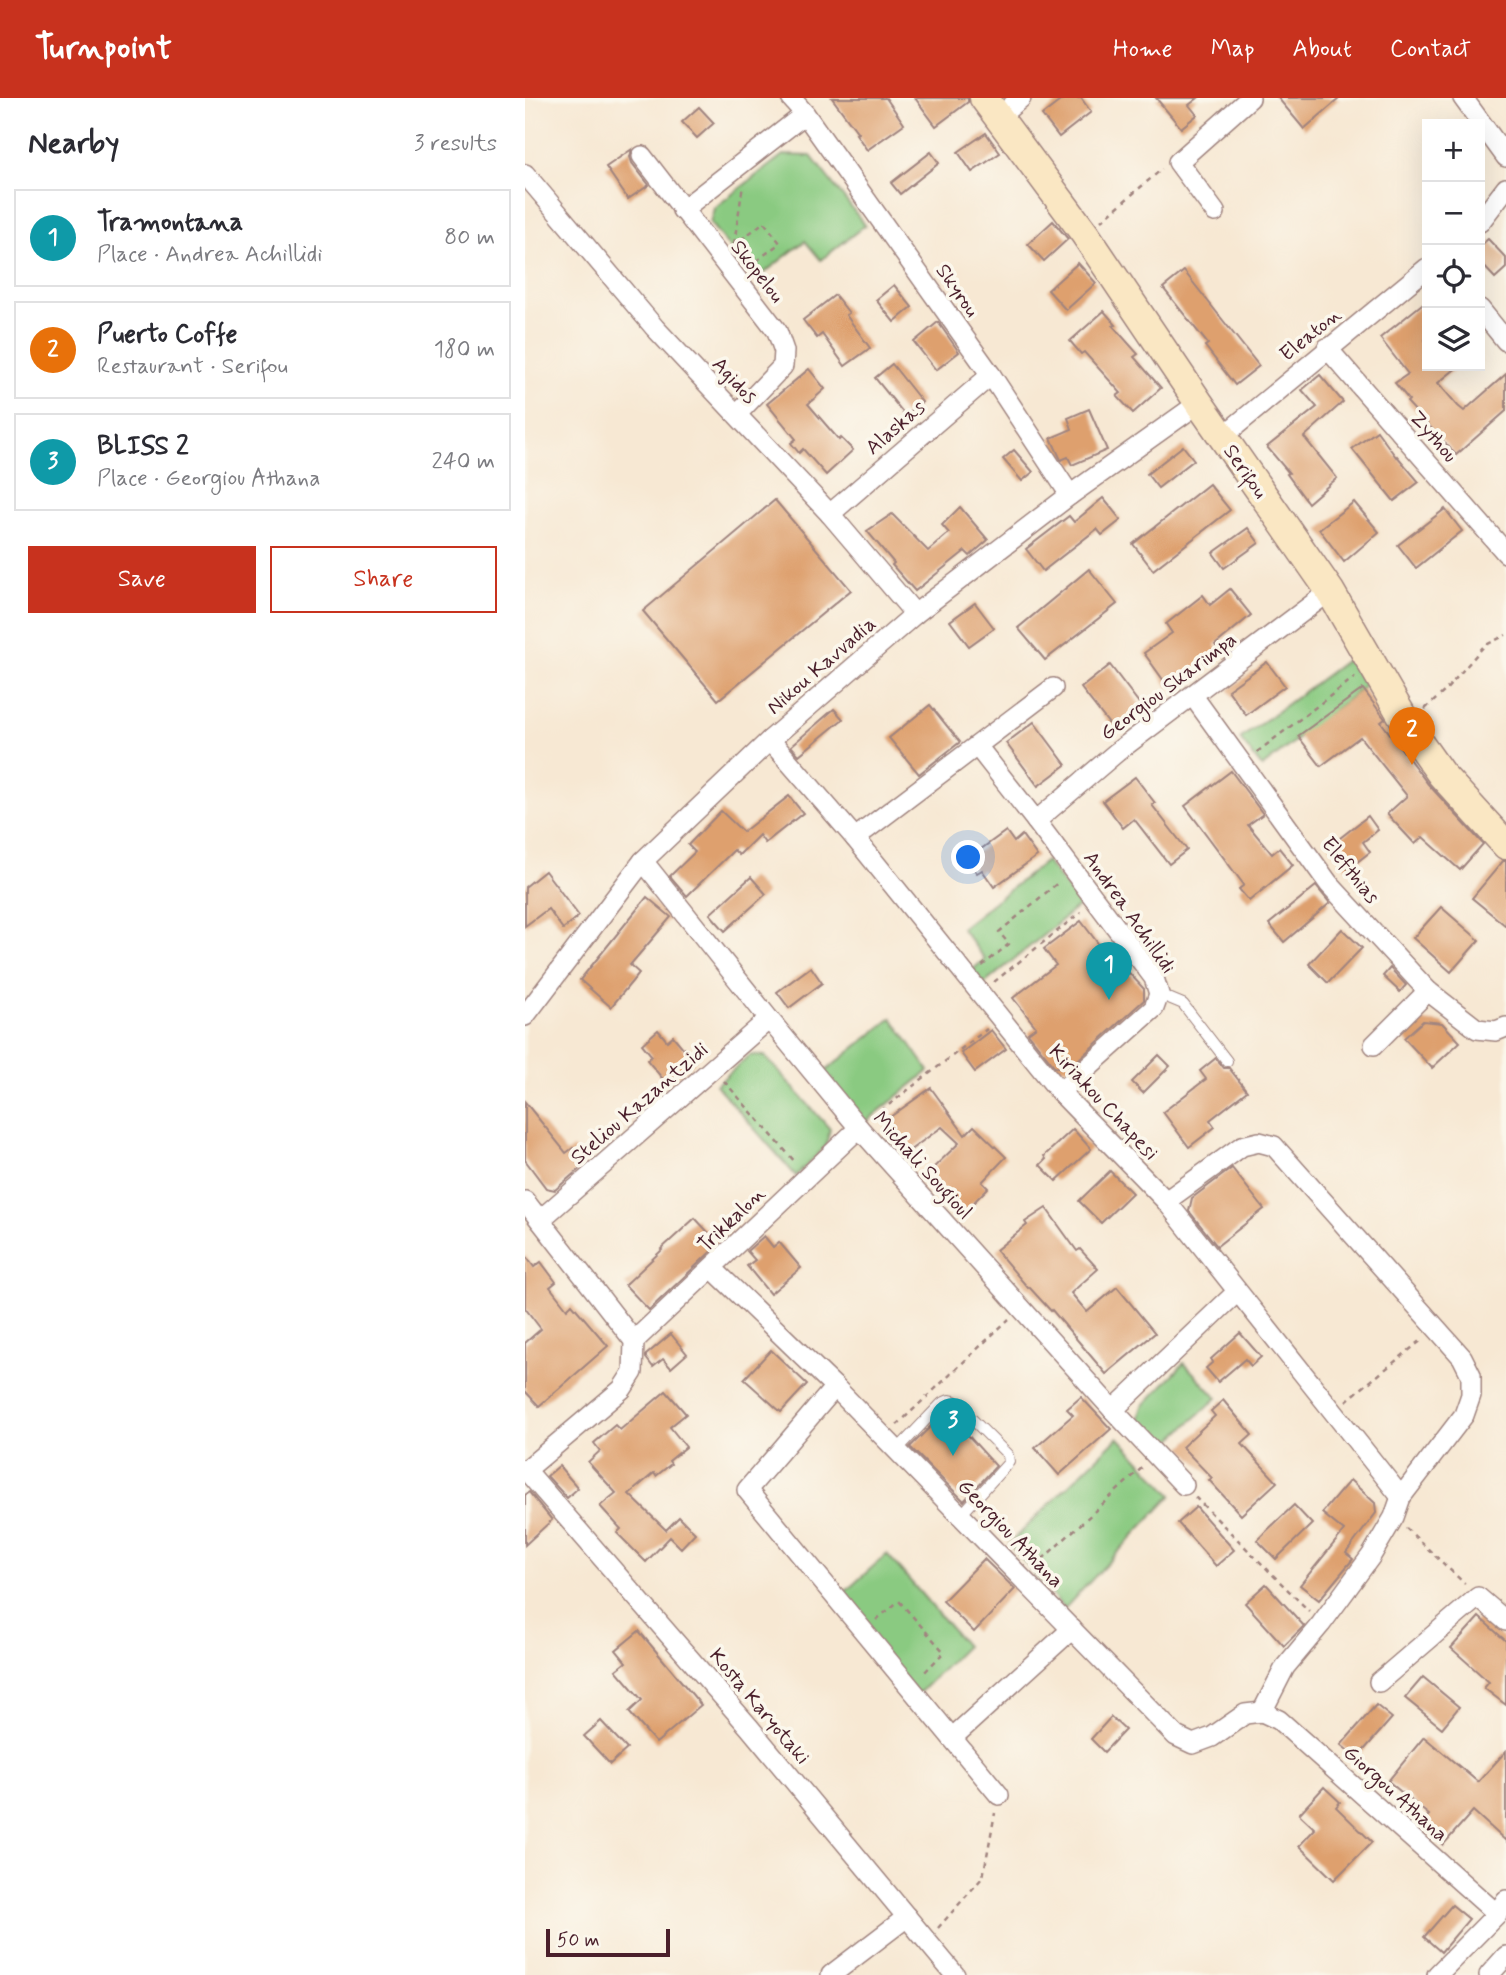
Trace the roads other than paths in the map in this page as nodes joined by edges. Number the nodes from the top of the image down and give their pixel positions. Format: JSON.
{"nodes":[{"id":1,"x":791,"y":98,"type":"edge"},
{"id":2,"x":1021,"y":98,"type":"edge"},
{"id":3,"x":1250,"y":98,"type":"edge"},
{"id":4,"x":1463,"y":98,"type":"edge"},
{"id":5,"x":992,"y":107,"type":"edge"},
{"id":6,"x":805,"y":114,"type":"junction"},
{"id":7,"x":1500,"y":134,"type":"edge"},
{"id":8,"x":642,"y":156,"type":"dead end"},
{"id":9,"x":1506,"y":157,"type":"edge"},
{"id":10,"x":525,"y":174,"type":"edge"},
{"id":11,"x":1506,"y":188,"type":"edge"},
{"id":12,"x":682,"y":209,"type":"junction"},
{"id":13,"x":1215,"y":212,"type":"dead end"},
{"id":14,"x":1485,"y":215,"type":"edge"},
{"id":15,"x":1422,"y":272,"type":"edge"},
{"id":16,"x":1485,"y":315,"type":"edge"},
{"id":17,"x":1506,"y":341,"type":"edge"},
{"id":18,"x":1327,"y":348,"type":"junction"},
{"id":19,"x":991,"y":375,"type":"junction"},
{"id":20,"x":1199,"y":403,"type":"junction"},
{"id":21,"x":737,"y":414,"type":"junction"},
{"id":22,"x":1222,"y":437,"type":"junction"},
{"id":23,"x":1070,"y":495,"type":"junction"},
{"id":24,"x":830,"y":514,"type":"junction"},
{"id":25,"x":1506,"y":553,"type":"edge"},
{"id":26,"x":1330,"y":591,"type":"junction"},
{"id":27,"x":915,"y":614,"type":"junction"},
{"id":28,"x":1053,"y":688,"type":"dead end"},
{"id":29,"x":1193,"y":696,"type":"junction"},
{"id":30,"x":771,"y":740,"type":"junction"},
{"id":31,"x":977,"y":746,"type":"junction"},
{"id":32,"x":1036,"y":821,"type":"junction"},
{"id":33,"x":855,"y":838,"type":"junction"},
{"id":34,"x":1506,"y":845,"type":"edge"},
{"id":35,"x":643,"y":861,"type":"junction"},
{"id":36,"x":1428,"y":991,"type":"junction"},
{"id":37,"x":1159,"y":994,"type":"junction"},
{"id":38,"x":525,"y":1016,"type":"edge"},
{"id":39,"x":769,"y":1019,"type":"junction"},
{"id":40,"x":1506,"y":1027,"type":"edge"},
{"id":41,"x":1374,"y":1045,"type":"dead end"},
{"id":42,"x":1227,"y":1060,"type":"dead end"},
{"id":43,"x":1061,"y":1092,"type":"junction"},
{"id":44,"x":859,"y":1128,"type":"junction"},
{"id":45,"x":525,"y":1201,"type":"edge"},
{"id":46,"x":1166,"y":1201,"type":"junction"},
{"id":47,"x":540,"y":1220,"type":"junction"},
{"id":48,"x":712,"y":1268,"type":"junction"},
{"id":49,"x":1237,"y":1292,"type":"junction"},
{"id":50,"x":634,"y":1341,"type":"junction"},
{"id":51,"x":835,"y":1387,"type":"junction"},
{"id":52,"x":1113,"y":1410,"type":"junction"},
{"id":53,"x":891,"y":1444,"type":"junction"},
{"id":54,"x":526,"y":1470,"type":"edge"},
{"id":55,"x":1184,"y":1485,"type":"road end"},
{"id":56,"x":1401,"y":1497,"type":"junction"},
{"id":57,"x":961,"y":1515,"type":"junction"},
{"id":58,"x":1506,"y":1621,"type":"edge"},
{"id":59,"x":1072,"y":1629,"type":"junction"},
{"id":60,"x":1379,"y":1682,"type":"dead end"},
{"id":61,"x":1262,"y":1712,"type":"junction"},
{"id":62,"x":952,"y":1738,"type":"junction"},
{"id":63,"x":999,"y":1795,"type":"road end"},
{"id":64,"x":1501,"y":1907,"type":"edge"},
{"id":65,"x":907,"y":1917,"type":"junction"},
{"id":66,"x":1506,"y":1956,"type":"edge"},
{"id":67,"x":831,"y":1975,"type":"edge"},
{"id":68,"x":955,"y":1975,"type":"edge"},
{"id":69,"x":1437,"y":1975,"type":"edge"},
{"id":70,"x":1489,"y":1975,"type":"edge"}],
"edges":[{"from":1,"to":6,"type":"street","name":"Skyrou"},
{"from":2,"to":5,"type":"street"},
{"from":3,"to":13,"type":"street"},
{"from":4,"to":7,"type":"street"},
{"from":5,"to":20,"type":"street","name":"Serifou"},
{"from":6,"to":12,"type":"street"},
{"from":6,"to":19,"type":"street","name":"Skyrou"},
{"from":7,"to":9,"type":"street"},
{"from":8,"to":12,"type":"street","name":"Skopelou"},
{"from":10,"to":21,"type":"street","name":"Agidos"},
{"from":11,"to":14,"type":"street"},
{"from":12,"to":21,"type":"street","name":"Skopelou"},
{"from":15,"to":18,"type":"street","name":"Eleaton"},
{"from":16,"to":17,"type":"street"},
{"from":18,"to":22,"type":"street","name":"Eleaton"},
{"from":18,"to":25,"type":"street","name":"Zythou"},
{"from":19,"to":23,"type":"street","name":"Skyrou"},
{"from":19,"to":24,"type":"street","name":"Alaskas"},
{"from":20,"to":22,"type":"street","name":"Serifou"},
{"from":20,"to":23,"type":"street","name":"Nikou Kavvadia"},
{"from":21,"to":24,"type":"street","name":"Agidos"},
{"from":22,"to":26,"type":"street","name":"Serifou"},
{"from":23,"to":27,"type":"street","name":"Nikou Kavvadia"},
{"from":24,"to":27,"type":"street","name":"Agidos"},
{"from":26,"to":29,"type":"street","name":"Georgiou Skarimpa"},
{"from":26,"to":34,"type":"street","name":"Serifou"},
{"from":27,"to":30,"type":"street","name":"Nikou Kavvadia"},
{"from":28,"to":31,"type":"street"},
{"from":29,"to":32,"type":"street","name":"Georgiou Skarimpa"},
{"from":29,"to":36,"type":"street","name":"Elefthias"},
{"from":30,"to":33,"type":"street","name":"Kiriakou Chapesi"},
{"from":30,"to":35,"type":"street","name":"Nikou Kavvadia"},
{"from":31,"to":32,"type":"street","name":"Andrea Achillidi"},
{"from":31,"to":33,"type":"street"},
{"from":32,"to":37,"type":"street","name":"Andrea Achillidi"},
{"from":33,"to":43,"type":"street","name":"Kiriakou Chapesi"},
{"from":35,"to":38,"type":"street","name":"Nikou Kavvadia"},
{"from":35,"to":39,"type":"street","name":"Michali Sougioul"},
{"from":36,"to":40,"type":"street","name":"Elefthias"},
{"from":36,"to":41,"type":"street"},
{"from":37,"to":42,"type":"lane"},
{"from":37,"to":43,"type":"street","name":"Andrea Achillidi"},
{"from":39,"to":44,"type":"street","name":"Michali Sougioul"},
{"from":39,"to":47,"type":"street","name":"Steliou Kazantzidi"},
{"from":43,"to":46,"type":"street","name":"Kiriakou Chapesi"},
{"from":44,"to":48,"type":"street","name":"Trikkalon"},
{"from":44,"to":52,"type":"street","name":"Michali Sougioul"},
{"from":45,"to":47,"type":"street"},
{"from":46,"to":49,"type":"street","name":"Kiriakou Chapesi"},
{"from":46,"to":56,"type":"street"},
{"from":47,"to":50,"type":"street"},
{"from":48,"to":50,"type":"street","name":"Trikkalon"},
{"from":48,"to":51,"type":"street","name":"Georgiou Athana"},
{"from":49,"to":52,"type":"street"},
{"from":49,"to":56,"type":"street","name":"Kiriakou Chapesi"},
{"from":50,"to":54,"type":"street","name":"Kosta Karyotaki"},
{"from":51,"to":53,"type":"street","name":"Georgiou Athana"},
{"from":51,"to":62,"type":"street"},
{"from":52,"to":55,"type":"street","name":"Michali Sougioul"},
{"from":53,"to":57,"type":"street","name":"Georgiou Athana"},
{"from":53,"to":57,"type":"lane"},
{"from":54,"to":65,"type":"street","name":"Kosta Karyotaki"},
{"from":56,"to":61,"type":"street"},
{"from":57,"to":59,"type":"street","name":"Georgiou Athana"},
{"from":58,"to":60,"type":"street"},
{"from":59,"to":61,"type":"street","name":"Georgiou Athana"},
{"from":59,"to":62,"type":"street"},
{"from":61,"to":64,"type":"street","name":"Giorgou Athana"},
{"from":62,"to":63,"type":"street"},
{"from":64,"to":69,"type":"street"},
{"from":65,"to":67,"type":"street"},
{"from":65,"to":68,"type":"street","name":"Kosta Karyotaki"},
{"from":66,"to":70,"type":"street"}]}
